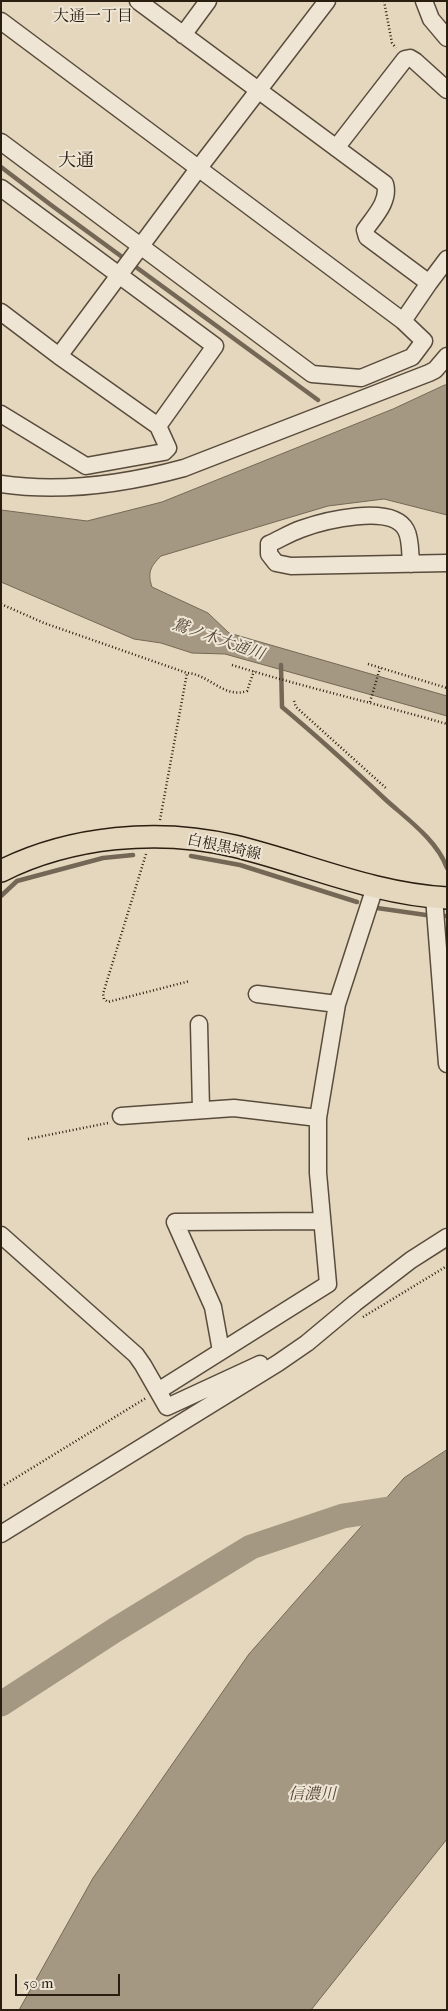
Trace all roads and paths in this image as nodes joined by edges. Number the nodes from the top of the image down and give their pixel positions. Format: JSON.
{"nodes":[{"id":1,"x":138,"y":1,"type":"edge"},
{"id":2,"x":208,"y":1,"type":"edge"},
{"id":3,"x":327,"y":1,"type":"edge"},
{"id":4,"x":384,"y":1,"type":"edge"},
{"id":5,"x":424,"y":1,"type":"edge"},
{"id":6,"x":1,"y":21,"type":"edge"},
{"id":7,"x":184,"y":35,"type":"junction"},
{"id":8,"x":447,"y":38,"type":"edge"},
{"id":9,"x":405,"y":59,"type":"junction"},
{"id":10,"x":258,"y":90,"type":"junction"},
{"id":11,"x":447,"y":90,"type":"edge"},
{"id":12,"x":1,"y":142,"type":"edge"},
{"id":13,"x":336,"y":148,"type":"junction"},
{"id":14,"x":198,"y":169,"type":"junction"},
{"id":15,"x":1,"y":188,"type":"edge"},
{"id":16,"x":139,"y":247,"type":"junction"},
{"id":17,"x":447,"y":259,"type":"edge"},
{"id":18,"x":119,"y":275,"type":"junction"},
{"id":19,"x":429,"y":283,"type":"junction"},
{"id":20,"x":1,"y":312,"type":"edge"},
{"id":21,"x":403,"y":321,"type":"junction"},
{"id":22,"x":59,"y":356,"type":"junction"},
{"id":23,"x":447,"y":356,"type":"edge"},
{"id":24,"x":1,"y":414,"type":"edge"},
{"id":25,"x":158,"y":426,"type":"junction"},
{"id":26,"x":1,"y":484,"type":"edge"},
{"id":27,"x":447,"y":563,"type":"edge"},
{"id":28,"x":411,"y":564,"type":"junction"},
{"id":29,"x":1,"y":604,"type":"edge"},
{"id":30,"x":368,"y":664,"type":"dead end"},
{"id":31,"x":232,"y":665,"type":"dead end"},
{"id":32,"x":380,"y":668,"type":"junction"},
{"id":33,"x":254,"y":671,"type":"junction"},
{"id":34,"x":187,"y":673,"type":"junction"},
{"id":35,"x":447,"y":688,"type":"edge"},
{"id":36,"x":370,"y":700,"type":"junction"},
{"id":37,"x":294,"y":701,"type":"dead end"},
{"id":38,"x":447,"y":724,"type":"edge"},
{"id":39,"x":386,"y":789,"type":"dead end"},
{"id":40,"x":154,"y":836,"type":"junction"},
{"id":41,"x":1,"y":871,"type":"edge"},
{"id":42,"x":374,"y":888,"type":"junction"},
{"id":43,"x":441,"y":898,"type":"edge"},
{"id":44,"x":443,"y":959,"type":"edge"},
{"id":45,"x":190,"y":981,"type":"dead end"},
{"id":46,"x":257,"y":994,"type":"dead end"},
{"id":47,"x":337,"y":1004,"type":"junction"},
{"id":48,"x":199,"y":1024,"type":"dead end"},
{"id":49,"x":447,"y":1064,"type":"edge"},
{"id":50,"x":201,"y":1110,"type":"junction"},
{"id":51,"x":121,"y":1116,"type":"joint"},
{"id":52,"x":318,"y":1118,"type":"junction"},
{"id":53,"x":28,"y":1140,"type":"dead end"},
{"id":54,"x":322,"y":1221,"type":"junction"},
{"id":55,"x":1,"y":1235,"type":"edge"},
{"id":56,"x":447,"y":1237,"type":"edge"},
{"id":57,"x":447,"y":1266,"type":"edge"},
{"id":58,"x":361,"y":1318,"type":"dead end"},
{"id":59,"x":221,"y":1351,"type":"junction"},
{"id":60,"x":278,"y":1364,"type":"junction"},
{"id":61,"x":158,"y":1391,"type":"junction"},
{"id":62,"x":1,"y":1487,"type":"edge"},
{"id":63,"x":1,"y":1534,"type":"edge"}],
"edges":[{"from":1,"to":7,"type":"street"},
{"from":2,"to":7,"type":"street"},
{"from":3,"to":10,"type":"street"},
{"from":4,"to":9,"type":"path"},
{"from":5,"to":8,"type":"street"},
{"from":6,"to":14,"type":"street"},
{"from":7,"to":10,"type":"street"},
{"from":9,"to":11,"type":"street"},
{"from":9,"to":13,"type":"street"},
{"from":10,"to":13,"type":"street"},
{"from":10,"to":14,"type":"street"},
{"from":12,"to":16,"type":"street"},
{"from":13,"to":19,"type":"street"},
{"from":14,"to":16,"type":"street"},
{"from":14,"to":21,"type":"street"},
{"from":15,"to":18,"type":"street"},
{"from":16,"to":18,"type":"street"},
{"from":16,"to":21,"type":"street"},
{"from":17,"to":19,"type":"street"},
{"from":18,"to":22,"type":"street"},
{"from":18,"to":25,"type":"street"},
{"from":19,"to":21,"type":"street"},
{"from":20,"to":22,"type":"street"},
{"from":22,"to":25,"type":"street"},
{"from":23,"to":26,"type":"street"},
{"from":24,"to":25,"type":"street"},
{"from":27,"to":28,"type":"street"},
{"from":28,"to":28,"type":"street"},
{"from":29,"to":34,"type":"path"},
{"from":30,"to":32,"type":"path"},
{"from":31,"to":33,"type":"path"},
{"from":32,"to":35,"type":"path"},
{"from":32,"to":36,"type":"path"},
{"from":33,"to":34,"type":"path"},
{"from":33,"to":36,"type":"path"},
{"from":34,"to":40,"type":"path"},
{"from":36,"to":38,"type":"path"},
{"from":37,"to":39,"type":"path"},
{"from":40,"to":41,"type":"main road","name":"白根黒埼線"},
{"from":40,"to":42,"type":"main road","name":"白根黒埼線"},
{"from":40,"to":45,"type":"path"},
{"from":42,"to":43,"type":"main road","name":"白根黒埼線"},
{"from":42,"to":47,"type":"street"},
{"from":43,"to":44,"type":"street"},
{"from":44,"to":49,"type":"street"},
{"from":46,"to":47,"type":"street"},
{"from":47,"to":52,"type":"street"},
{"from":48,"to":50,"type":"street"},
{"from":50,"to":51,"type":"street"},
{"from":50,"to":52,"type":"street"},
{"from":51,"to":53,"type":"path"},
{"from":52,"to":54,"type":"street"},
{"from":54,"to":59,"type":"street"},
{"from":54,"to":59,"type":"street"},
{"from":55,"to":61,"type":"street"},
{"from":56,"to":60,"type":"street"},
{"from":57,"to":58,"type":"path"},
{"from":59,"to":61,"type":"street"},
{"from":60,"to":61,"type":"street"},
{"from":60,"to":63,"type":"street"},
{"from":61,"to":62,"type":"path"}]}
